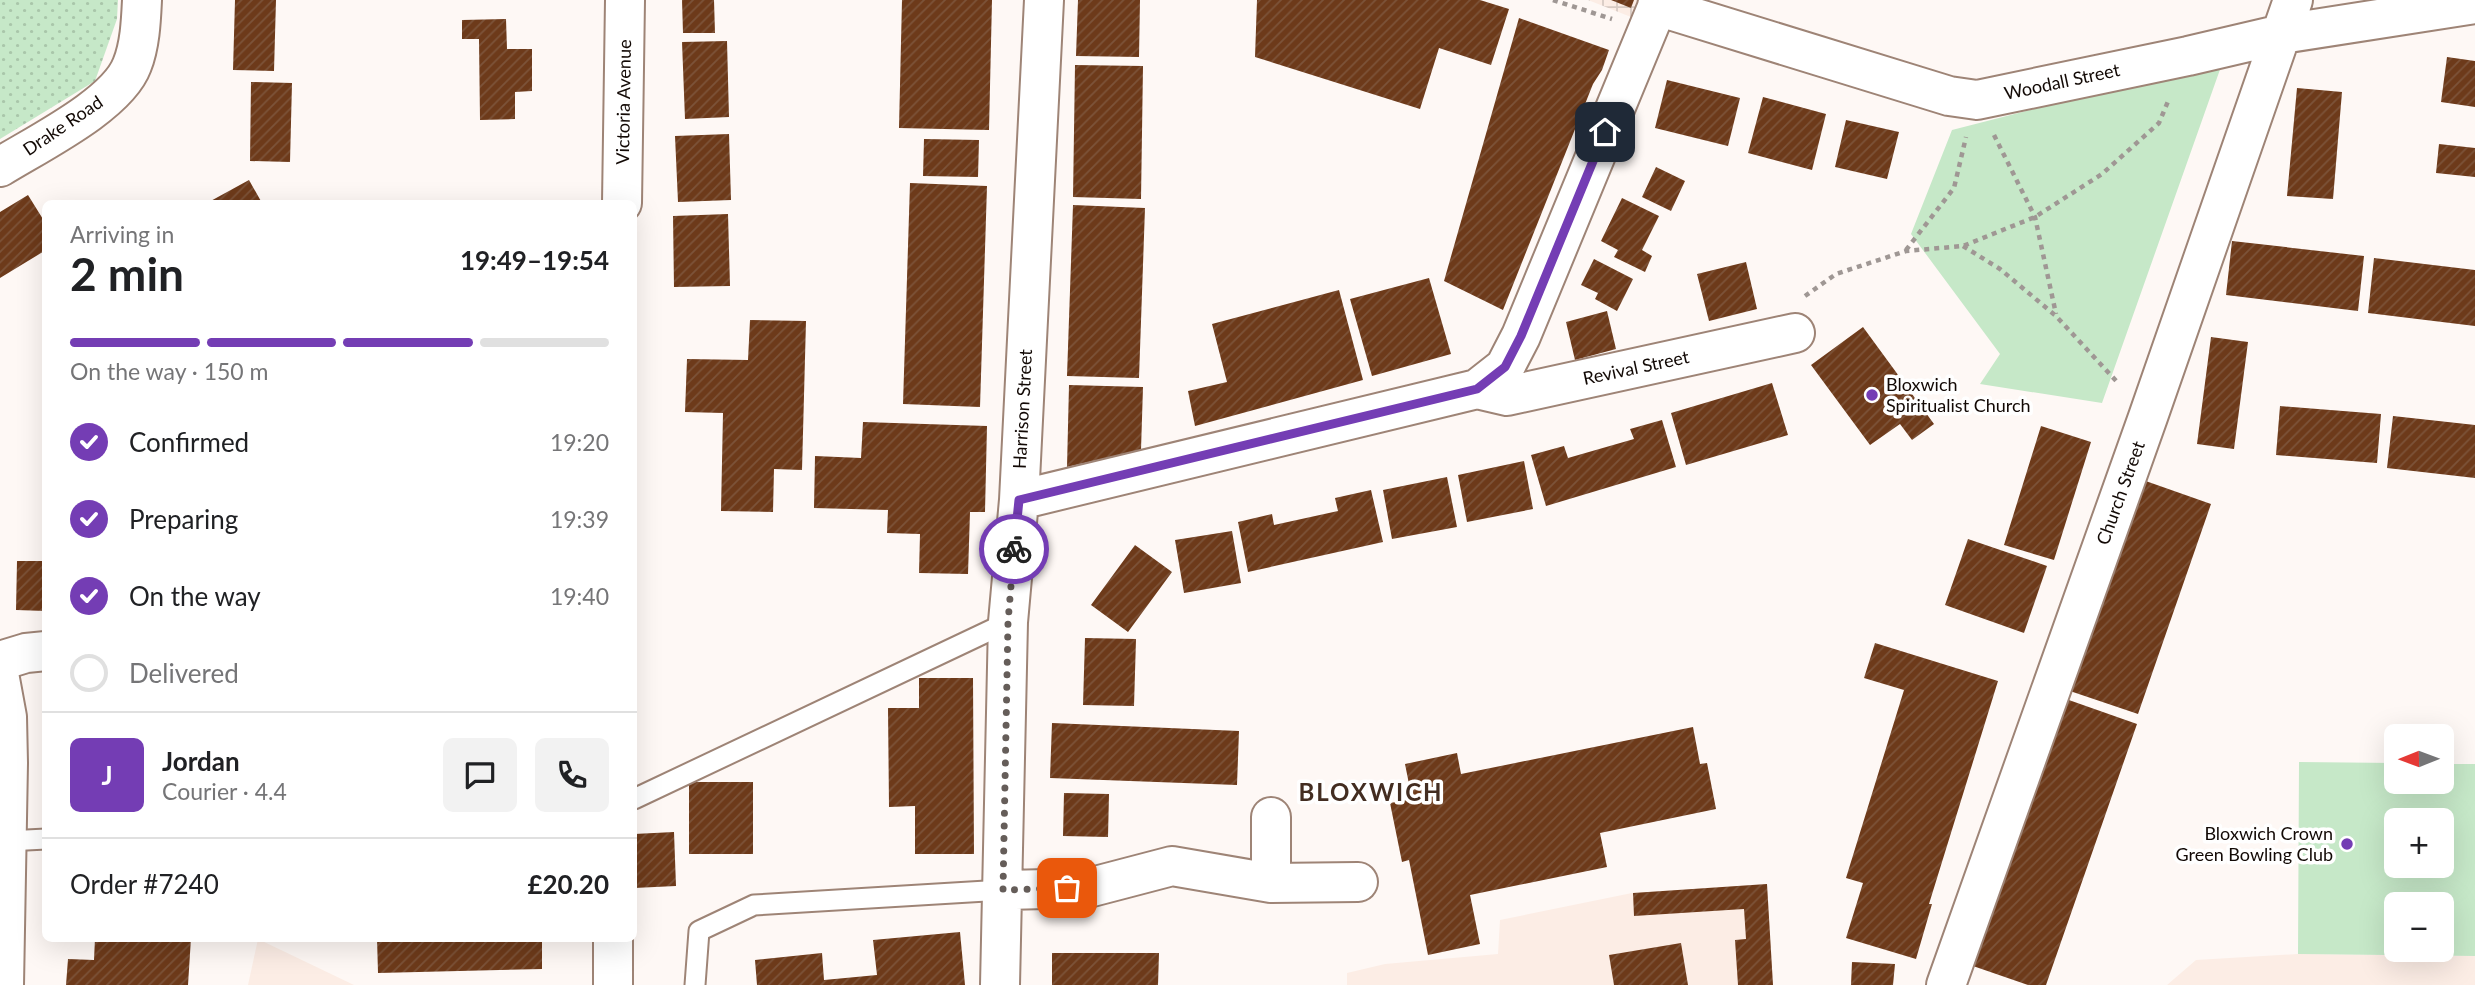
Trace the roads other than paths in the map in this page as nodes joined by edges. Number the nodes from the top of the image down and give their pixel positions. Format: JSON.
{"nodes":[{"id":1,"x":142,"y":0,"type":"edge"},
{"id":2,"x":625,"y":0,"type":"edge"},
{"id":3,"x":1044,"y":0,"type":"edge"},
{"id":4,"x":2475,"y":4,"type":"edge"},
{"id":5,"x":1655,"y":12,"type":"edge"},
{"id":6,"x":2287,"y":17,"type":"edge"},
{"id":7,"x":0,"y":167,"type":"edge"},
{"id":8,"x":622,"y":200,"type":"edge"},
{"id":9,"x":1795,"y":333,"type":"road end"},
{"id":10,"x":1477,"y":389,"type":"junction"},
{"id":11,"x":1019,"y":500,"type":"junction"},
{"id":12,"x":1008,"y":622,"type":"junction"},
{"id":13,"x":42,"y":651,"type":"edge"},
{"id":14,"x":0,"y":661,"type":"edge"},
{"id":15,"x":0,"y":679,"type":"edge"},
{"id":16,"x":637,"y":798,"type":"edge"},
{"id":17,"x":1271,"y":817,"type":"dead end"},
{"id":18,"x":42,"y":839,"type":"edge"},
{"id":19,"x":7,"y":841,"type":"junction"},
{"id":20,"x":1358,"y":882,"type":"dead end"},
{"id":21,"x":1271,"y":883,"type":"junction"},
{"id":22,"x":1003,"y":890,"type":"junction"},
{"id":23,"x":613,"y":942,"type":"edge"},
{"id":24,"x":5,"y":985,"type":"edge"},
{"id":25,"x":613,"y":985,"type":"edge"},
{"id":26,"x":695,"y":985,"type":"edge"},
{"id":27,"x":1000,"y":985,"type":"edge"},
{"id":28,"x":1945,"y":985,"type":"edge"}],
"edges":[{"from":1,"to":7,"type":"street","name":"Drake Road"},
{"from":2,"to":8,"type":"street","name":"Victoria Avenue"},
{"from":3,"to":11,"type":"street","name":"Harrison Street"},
{"from":4,"to":6,"type":"street","name":"Woodall Street"},
{"from":5,"to":6,"type":"street","name":"Woodall Street"},
{"from":5,"to":10,"type":"street","name":"Revival Street"},
{"from":6,"to":28,"type":"street","name":"Church Street"},
{"from":9,"to":10,"type":"street","name":"Revival Street"},
{"from":10,"to":11,"type":"street","name":"Revival Street"},
{"from":11,"to":12,"type":"street","name":"Harrison Street"},
{"from":12,"to":16,"type":"lane"},
{"from":12,"to":22,"type":"street","name":"Harrison Street"},
{"from":13,"to":14,"type":"street"},
{"from":15,"to":19,"type":"street"},
{"from":17,"to":21,"type":"street"},
{"from":18,"to":19,"type":"lane"},
{"from":19,"to":24,"type":"street"},
{"from":20,"to":21,"type":"street"},
{"from":21,"to":22,"type":"street"},
{"from":22,"to":26,"type":"lane"},
{"from":22,"to":27,"type":"street","name":"Harrison Street"},
{"from":23,"to":25,"type":"street"}]}
